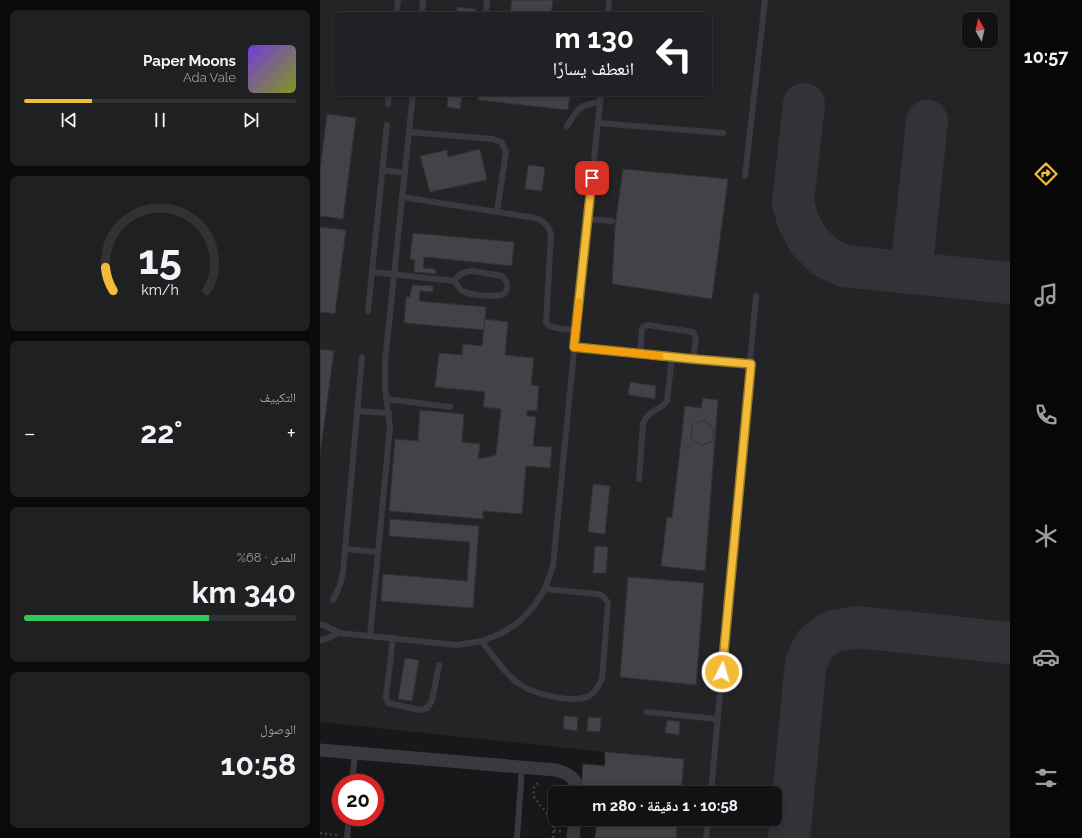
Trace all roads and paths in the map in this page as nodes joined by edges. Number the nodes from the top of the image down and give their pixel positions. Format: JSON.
{"nodes":[{"id":1,"x":398,"y":0,"type":"edge"},
{"id":2,"x":423,"y":0,"type":"edge"},
{"id":3,"x":487,"y":0,"type":"edge"},
{"id":4,"x":609,"y":0,"type":"edge"},
{"id":5,"x":765,"y":0,"type":"edge"},
{"id":6,"x":396,"y":12,"type":"edge"},
{"id":7,"x":422,"y":12,"type":"edge"},
{"id":8,"x":486,"y":12,"type":"edge"},
{"id":9,"x":608,"y":12,"type":"edge"},
{"id":10,"x":389,"y":96,"type":"edge"},
{"id":11,"x":413,"y":96,"type":"edge"},
{"id":12,"x":601,"y":96,"type":"edge"},
{"id":13,"x":600,"y":102,"type":"junction"},
{"id":14,"x":388,"y":104,"type":"dead end"},
{"id":15,"x":598,"y":123,"type":"junction"},
{"id":16,"x":387,"y":125,"type":"dead end"},
{"id":17,"x":567,"y":126,"type":"dead end"},
{"id":18,"x":409,"y":132,"type":"junction"},
{"id":19,"x":723,"y":133,"type":"dead end"},
{"id":20,"x":383,"y":170,"type":"junction"},
{"id":21,"x":405,"y":173,"type":"junction"},
{"id":22,"x":746,"y":176,"type":"dead end"},
{"id":23,"x":402,"y":197,"type":"junction"},
{"id":24,"x":497,"y":212,"type":"junction"},
{"id":25,"x":588,"y":219,"type":"junction"},
{"id":26,"x":612,"y":221,"type":"dead end"},
{"id":27,"x":372,"y":272,"type":"junction"},
{"id":28,"x":394,"y":274,"type":"junction"},
{"id":29,"x":454,"y":281,"type":"junction"},
{"id":30,"x":756,"y":296,"type":"dead end"},
{"id":31,"x":368,"y":311,"type":"dead end"},
{"id":32,"x":576,"y":330,"type":"junction"},
{"id":33,"x":574,"y":347,"type":"junction"},
{"id":34,"x":640,"y":354,"type":"junction"},
{"id":35,"x":362,"y":357,"type":"dead end"},
{"id":36,"x":672,"y":357,"type":"junction"},
{"id":37,"x":693,"y":359,"type":"junction"},
{"id":38,"x":751,"y":364,"type":"junction"},
{"id":39,"x":386,"y":399,"type":"junction"},
{"id":40,"x":450,"y":407,"type":"dead end"},
{"id":41,"x":358,"y":411,"type":"junction"},
{"id":42,"x":389,"y":413,"type":"junction"},
{"id":43,"x":639,"y":479,"type":"dead end"},
{"id":44,"x":345,"y":549,"type":"junction"},
{"id":45,"x":378,"y":552,"type":"junction"},
{"id":46,"x":545,"y":589,"type":"junction"},
{"id":47,"x":333,"y":600,"type":"dead end"},
{"id":48,"x":320,"y":624,"type":"edge"},
{"id":49,"x":339,"y":633,"type":"junction"},
{"id":50,"x":370,"y":636,"type":"junction"},
{"id":51,"x":393,"y":638,"type":"junction"},
{"id":52,"x":320,"y":640,"type":"edge"},
{"id":53,"x":482,"y":641,"type":"junction"},
{"id":54,"x":439,"y":665,"type":"dead end"},
{"id":55,"x":647,"y":712,"type":"dead end"},
{"id":56,"x":718,"y":719,"type":"junction"},
{"id":57,"x":320,"y":750,"type":"edge"},
{"id":58,"x":355,"y":753,"type":"junction"},
{"id":59,"x":522,"y":768,"type":"junction"},
{"id":60,"x":353,"y":774,"type":"edge"},
{"id":61,"x":546,"y":782,"type":"dead end"},
{"id":62,"x":577,"y":786,"type":"edge"},
{"id":63,"x":712,"y":786,"type":"edge"},
{"id":64,"x":548,"y":815,"type":"edge"},
{"id":65,"x":348,"y":826,"type":"edge"},
{"id":66,"x":554,"y":826,"type":"edge"},
{"id":67,"x":574,"y":826,"type":"edge"},
{"id":68,"x":707,"y":826,"type":"edge"},
{"id":69,"x":320,"y":833,"type":"edge"},
{"id":70,"x":347,"y":837,"type":"edge"},
{"id":71,"x":517,"y":838,"type":"edge"},
{"id":72,"x":553,"y":838,"type":"edge"},
{"id":73,"x":573,"y":838,"type":"edge"},
{"id":74,"x":706,"y":838,"type":"edge"}],
"edges":[{"from":1,"to":6,"type":"lane"},
{"from":2,"to":7,"type":"lane"},
{"from":3,"to":8,"type":"lane"},
{"from":4,"to":9,"type":"lane"},
{"from":5,"to":22,"type":"lane"},
{"from":10,"to":14,"type":"lane"},
{"from":11,"to":18,"type":"lane"},
{"from":12,"to":13,"type":"lane"},
{"from":13,"to":15,"type":"lane"},
{"from":13,"to":17,"type":"lane"},
{"from":15,"to":19,"type":"lane"},
{"from":15,"to":25,"type":"lane"},
{"from":16,"to":20,"type":"lane"},
{"from":18,"to":21,"type":"lane"},
{"from":18,"to":24,"type":"lane"},
{"from":20,"to":21,"type":"lane"},
{"from":20,"to":27,"type":"lane"},
{"from":21,"to":23,"type":"lane"},
{"from":23,"to":24,"type":"lane"},
{"from":23,"to":28,"type":"lane"},
{"from":24,"to":32,"type":"lane"},
{"from":25,"to":26,"type":"lane"},
{"from":25,"to":32,"type":"lane"},
{"from":27,"to":28,"type":"lane"},
{"from":27,"to":31,"type":"lane"},
{"from":28,"to":29,"type":"lane"},
{"from":28,"to":39,"type":"lane"},
{"from":29,"to":29,"type":"lane"},
{"from":30,"to":38,"type":"lane"},
{"from":32,"to":33,"type":"lane"},
{"from":33,"to":34,"type":"lane"},
{"from":33,"to":46,"type":"lane"},
{"from":34,"to":36,"type":"lane"},
{"from":34,"to":37,"type":"lane"},
{"from":35,"to":41,"type":"lane"},
{"from":36,"to":37,"type":"lane"},
{"from":36,"to":43,"type":"lane"},
{"from":37,"to":38,"type":"lane"},
{"from":38,"to":56,"type":"lane"},
{"from":39,"to":40,"type":"lane"},
{"from":39,"to":42,"type":"lane"},
{"from":41,"to":42,"type":"lane"},
{"from":41,"to":44,"type":"lane"},
{"from":42,"to":45,"type":"lane"},
{"from":44,"to":45,"type":"lane"},
{"from":44,"to":47,"type":"lane"},
{"from":45,"to":50,"type":"lane"},
{"from":46,"to":53,"type":"lane"},
{"from":46,"to":53,"type":"lane"},
{"from":48,"to":49,"type":"lane"},
{"from":49,"to":50,"type":"lane"},
{"from":49,"to":52,"type":"lane"},
{"from":50,"to":51,"type":"lane"},
{"from":51,"to":53,"type":"lane"},
{"from":51,"to":54,"type":"lane"},
{"from":55,"to":56,"type":"lane"},
{"from":56,"to":63,"type":"lane"},
{"from":57,"to":58,"type":"street"},
{"from":58,"to":59,"type":"street"},
{"from":58,"to":60,"type":"lane"},
{"from":59,"to":62,"type":"street"},
{"from":59,"to":71,"type":"lane"},
{"from":61,"to":64,"type":"path"},
{"from":65,"to":70,"type":"lane"},
{"from":66,"to":72,"type":"path"},
{"from":67,"to":73,"type":"street"},
{"from":68,"to":74,"type":"lane"},
{"from":69,"to":70,"type":"path"}]}
